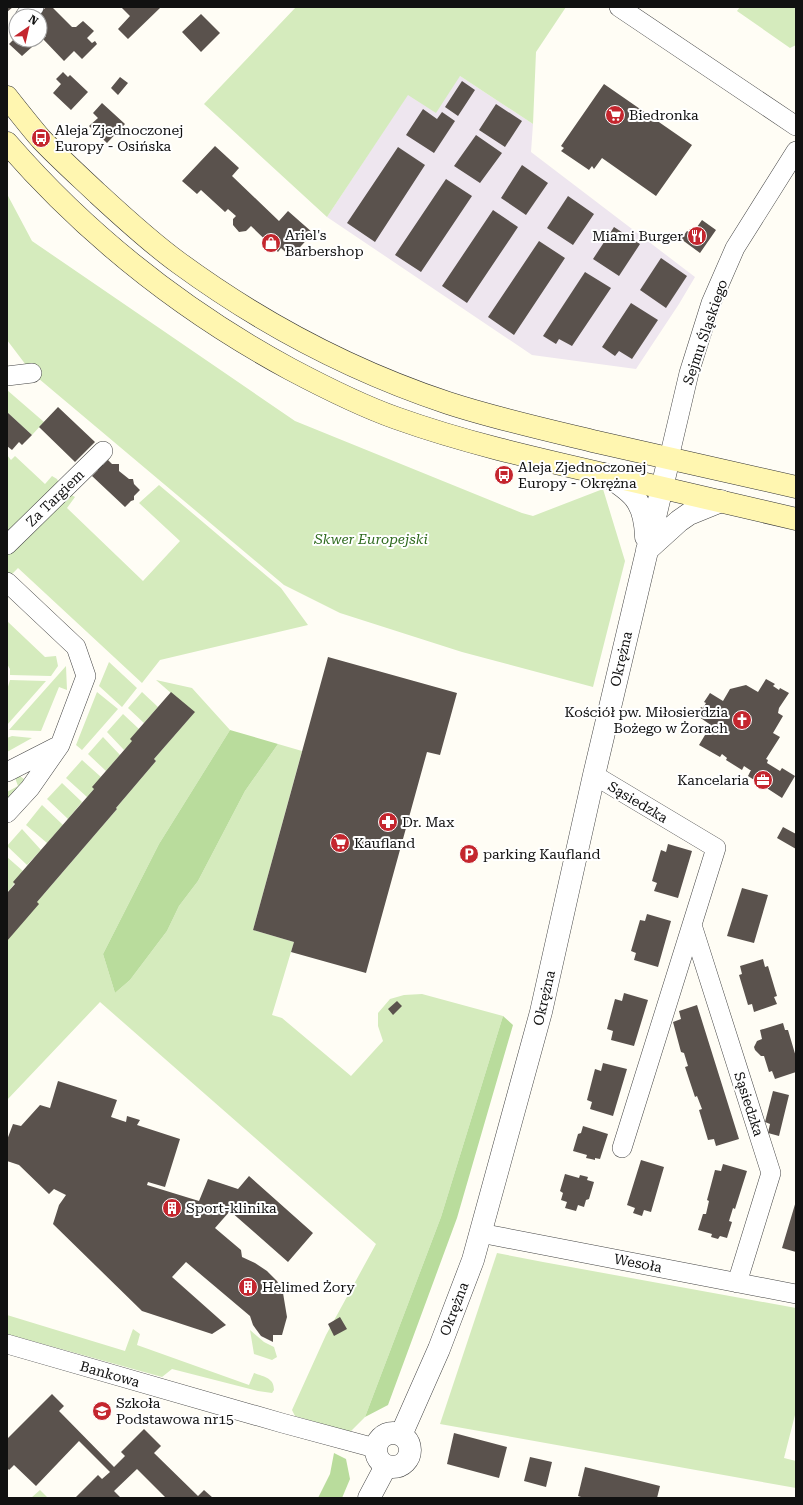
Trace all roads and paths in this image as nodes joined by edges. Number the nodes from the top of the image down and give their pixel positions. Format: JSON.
{"nodes":[{"id":1,"x":620,"y":7,"type":"edge"},
{"id":2,"x":7,"y":97,"type":"edge"},
{"id":3,"x":796,"y":126,"type":"edge"},
{"id":4,"x":7,"y":143,"type":"edge"},
{"id":5,"x":796,"y":151,"type":"edge"},
{"id":6,"x":32,"y":373,"type":"dead end"},
{"id":7,"x":7,"y":376,"type":"edge"},
{"id":8,"x":103,"y":451,"type":"dead end"},
{"id":9,"x":669,"y":458,"type":"junction"},
{"id":10,"x":604,"y":474,"type":"junction"},
{"id":11,"x":796,"y":487,"type":"edge"},
{"id":12,"x":662,"y":488,"type":"junction"},
{"id":13,"x":720,"y":502,"type":"junction"},
{"id":14,"x":796,"y":519,"type":"edge"},
{"id":15,"x":7,"y":545,"type":"edge"},
{"id":16,"x":647,"y":550,"type":"junction"},
{"id":17,"x":7,"y":582,"type":"edge"},
{"id":18,"x":60,"y":745,"type":"junction"},
{"id":19,"x":7,"y":772,"type":"edge"},
{"id":20,"x":594,"y":775,"type":"junction"},
{"id":21,"x":7,"y":813,"type":"edge"},
{"id":22,"x":692,"y":925,"type":"junction"},
{"id":23,"x":622,"y":1148,"type":"dead end"},
{"id":24,"x":480,"y":1233,"type":"junction"},
{"id":25,"x":737,"y":1283,"type":"junction"},
{"id":26,"x":796,"y":1294,"type":"edge"},
{"id":27,"x":7,"y":1344,"type":"edge"},
{"id":28,"x":401,"y":1435,"type":"junction"},
{"id":29,"x":381,"y":1457,"type":"junction"},
{"id":30,"x":369,"y":1498,"type":"edge"}],
"edges":[{"from":1,"to":3,"type":"street"},
{"from":2,"to":9,"type":"main road"},
{"from":4,"to":10,"type":"main road"},
{"from":5,"to":9,"type":"street","name":"Sejmu Śląskiego"},
{"from":6,"to":7,"type":"street"},
{"from":8,"to":15,"type":"street","name":"Za Targiem"},
{"from":9,"to":11,"type":"main road"},
{"from":9,"to":12,"type":"street","name":"Okrężna"},
{"from":10,"to":12,"type":"main road"},
{"from":10,"to":16,"type":"street","name":"Okrężna"},
{"from":12,"to":13,"type":"main road"},
{"from":12,"to":16,"type":"street","name":"Okrężna"},
{"from":13,"to":14,"type":"main road"},
{"from":13,"to":16,"type":"street"},
{"from":16,"to":20,"type":"street","name":"Okrężna"},
{"from":17,"to":18,"type":"street"},
{"from":18,"to":19,"type":"street"},
{"from":18,"to":21,"type":"street"},
{"from":20,"to":22,"type":"street","name":"Sąsiedzka"},
{"from":20,"to":24,"type":"street","name":"Okrężna"},
{"from":22,"to":23,"type":"street","name":"Sąsiedzka"},
{"from":22,"to":25,"type":"street","name":"Sąsiedzka"},
{"from":24,"to":25,"type":"street","name":"Wesoła"},
{"from":24,"to":28,"type":"street","name":"Okrężna"},
{"from":25,"to":26,"type":"street","name":"Wesoła"},
{"from":27,"to":29,"type":"street","name":"Bankowa"},
{"from":28,"to":29,"type":"street"},
{"from":28,"to":29,"type":"street"},
{"from":29,"to":30,"type":"street"}]}
